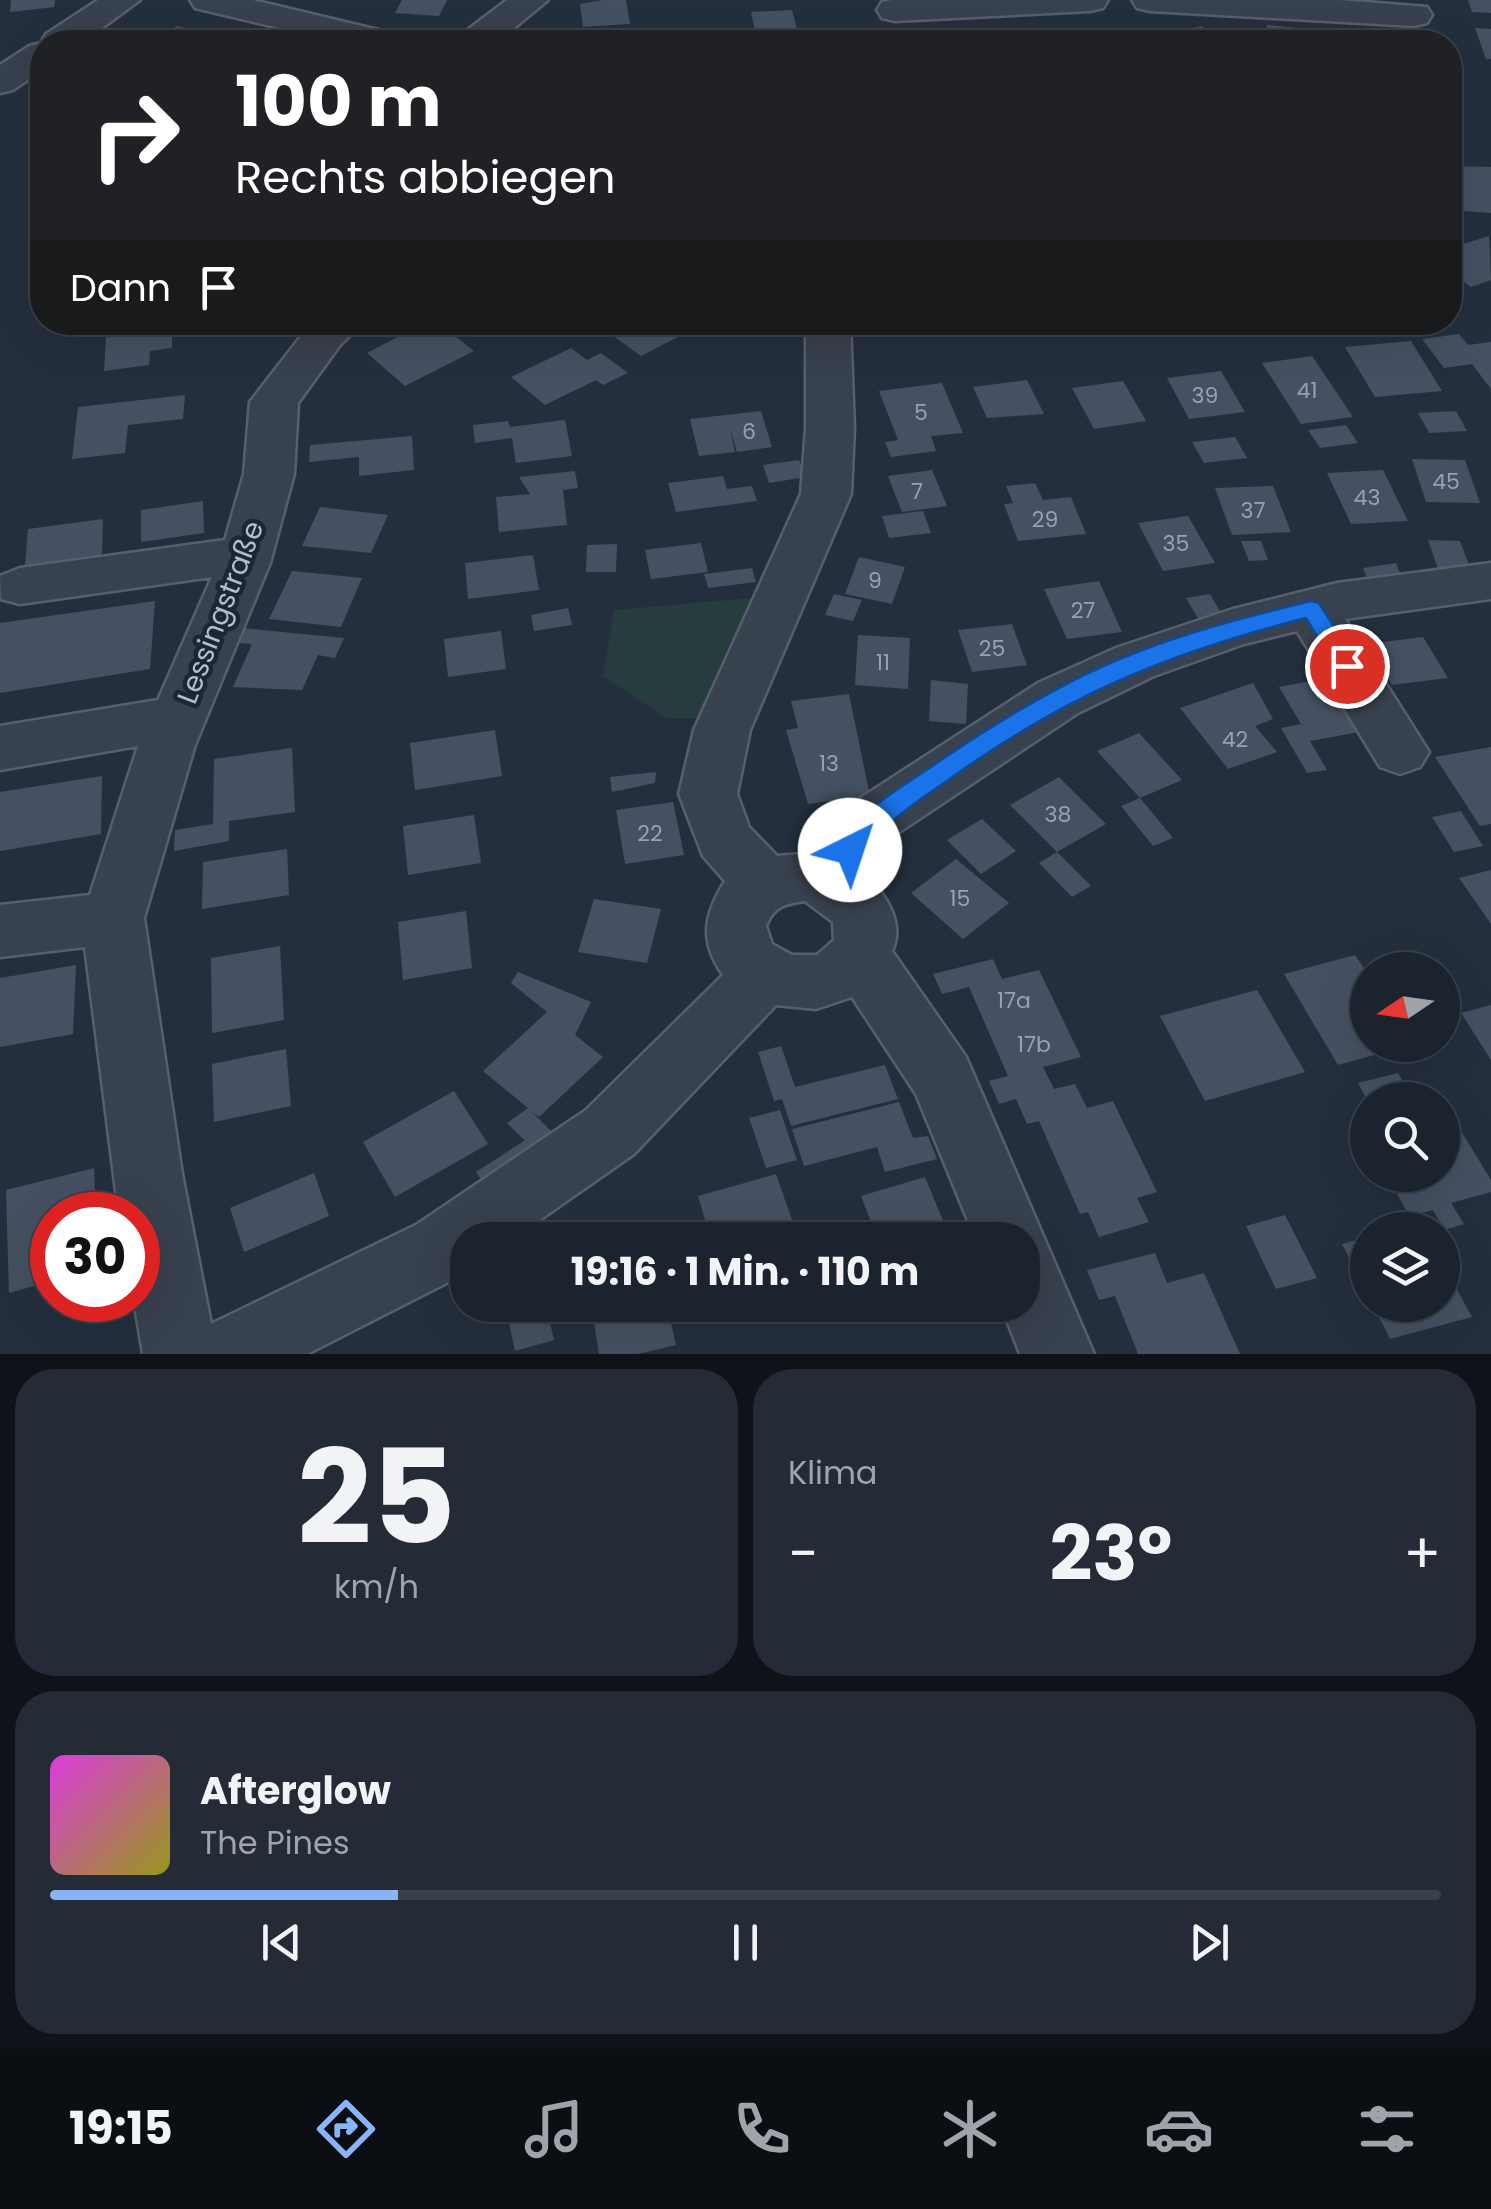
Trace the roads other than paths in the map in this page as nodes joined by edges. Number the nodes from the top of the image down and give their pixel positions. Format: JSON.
{"nodes":[{"id":1,"x":122,"y":0,"type":"edge"},
{"id":2,"x":208,"y":0,"type":"edge"},
{"id":3,"x":530,"y":0,"type":"edge"},
{"id":4,"x":1090,"y":0,"type":"edge"},
{"id":5,"x":1150,"y":0,"type":"edge"},
{"id":6,"x":1001,"y":3,"type":"edge"},
{"id":7,"x":894,"y":10,"type":"dead end"},
{"id":8,"x":1412,"y":19,"type":"edge"},
{"id":9,"x":77,"y":30,"type":"edge"},
{"id":10,"x":332,"y":30,"type":"edge"},
{"id":11,"x":491,"y":30,"type":"edge"},
{"id":12,"x":30,"y":62,"type":"edge"},
{"id":13,"x":0,"y":82,"type":"edge"},
{"id":14,"x":324,"y":335,"type":"edge"},
{"id":15,"x":828,"y":335,"type":"edge"},
{"id":16,"x":246,"y":555,"type":"junction"},
{"id":17,"x":1491,"y":581,"type":"edge"},
{"id":18,"x":20,"y":586,"type":"dead end"},
{"id":19,"x":1311,"y":608,"type":"junction"},
{"id":20,"x":179,"y":718,"type":"junction"},
{"id":21,"x":0,"y":748,"type":"edge"},
{"id":22,"x":1400,"y":752,"type":"dead end"},
{"id":23,"x":826,"y":881,"type":"junction"},
{"id":24,"x":765,"y":884,"type":"junction"},
{"id":25,"x":113,"y":918,"type":"junction"},
{"id":26,"x":0,"y":931,"type":"edge"},
{"id":27,"x":860,"y":955,"type":"junction"},
{"id":28,"x":764,"y":974,"type":"junction"},
{"id":29,"x":1004,"y":1222,"type":"edge"},
{"id":30,"x":1040,"y":1311,"type":"edge"},
{"id":31,"x":180,"y":1354,"type":"edge"},
{"id":32,"x":230,"y":1354,"type":"edge"},
{"id":33,"x":1057,"y":1354,"type":"edge"}],
"edges":[{"from":1,"to":9,"type":"street"},
{"from":2,"to":10,"type":"street"},
{"from":3,"to":11,"type":"street"},
{"from":4,"to":6,"type":"street"},
{"from":5,"to":8,"type":"street"},
{"from":6,"to":7,"type":"street"},
{"from":12,"to":13,"type":"street"},
{"from":14,"to":16,"type":"street","name":"Lessingstraße"},
{"from":15,"to":24,"type":"street"},
{"from":16,"to":18,"type":"street"},
{"from":16,"to":20,"type":"street","name":"Lessingstraße"},
{"from":17,"to":19,"type":"street"},
{"from":19,"to":22,"type":"street"},
{"from":19,"to":23,"type":"street"},
{"from":20,"to":21,"type":"street"},
{"from":20,"to":25,"type":"street","name":"Lessingstraße"},
{"from":23,"to":24,"type":"street"},
{"from":23,"to":27,"type":"street"},
{"from":24,"to":28,"type":"street"},
{"from":25,"to":26,"type":"street"},
{"from":25,"to":31,"type":"street","name":"Lessingstraße"},
{"from":27,"to":28,"type":"street"},
{"from":27,"to":29,"type":"street"},
{"from":28,"to":32,"type":"street"},
{"from":30,"to":33,"type":"street"}]}
